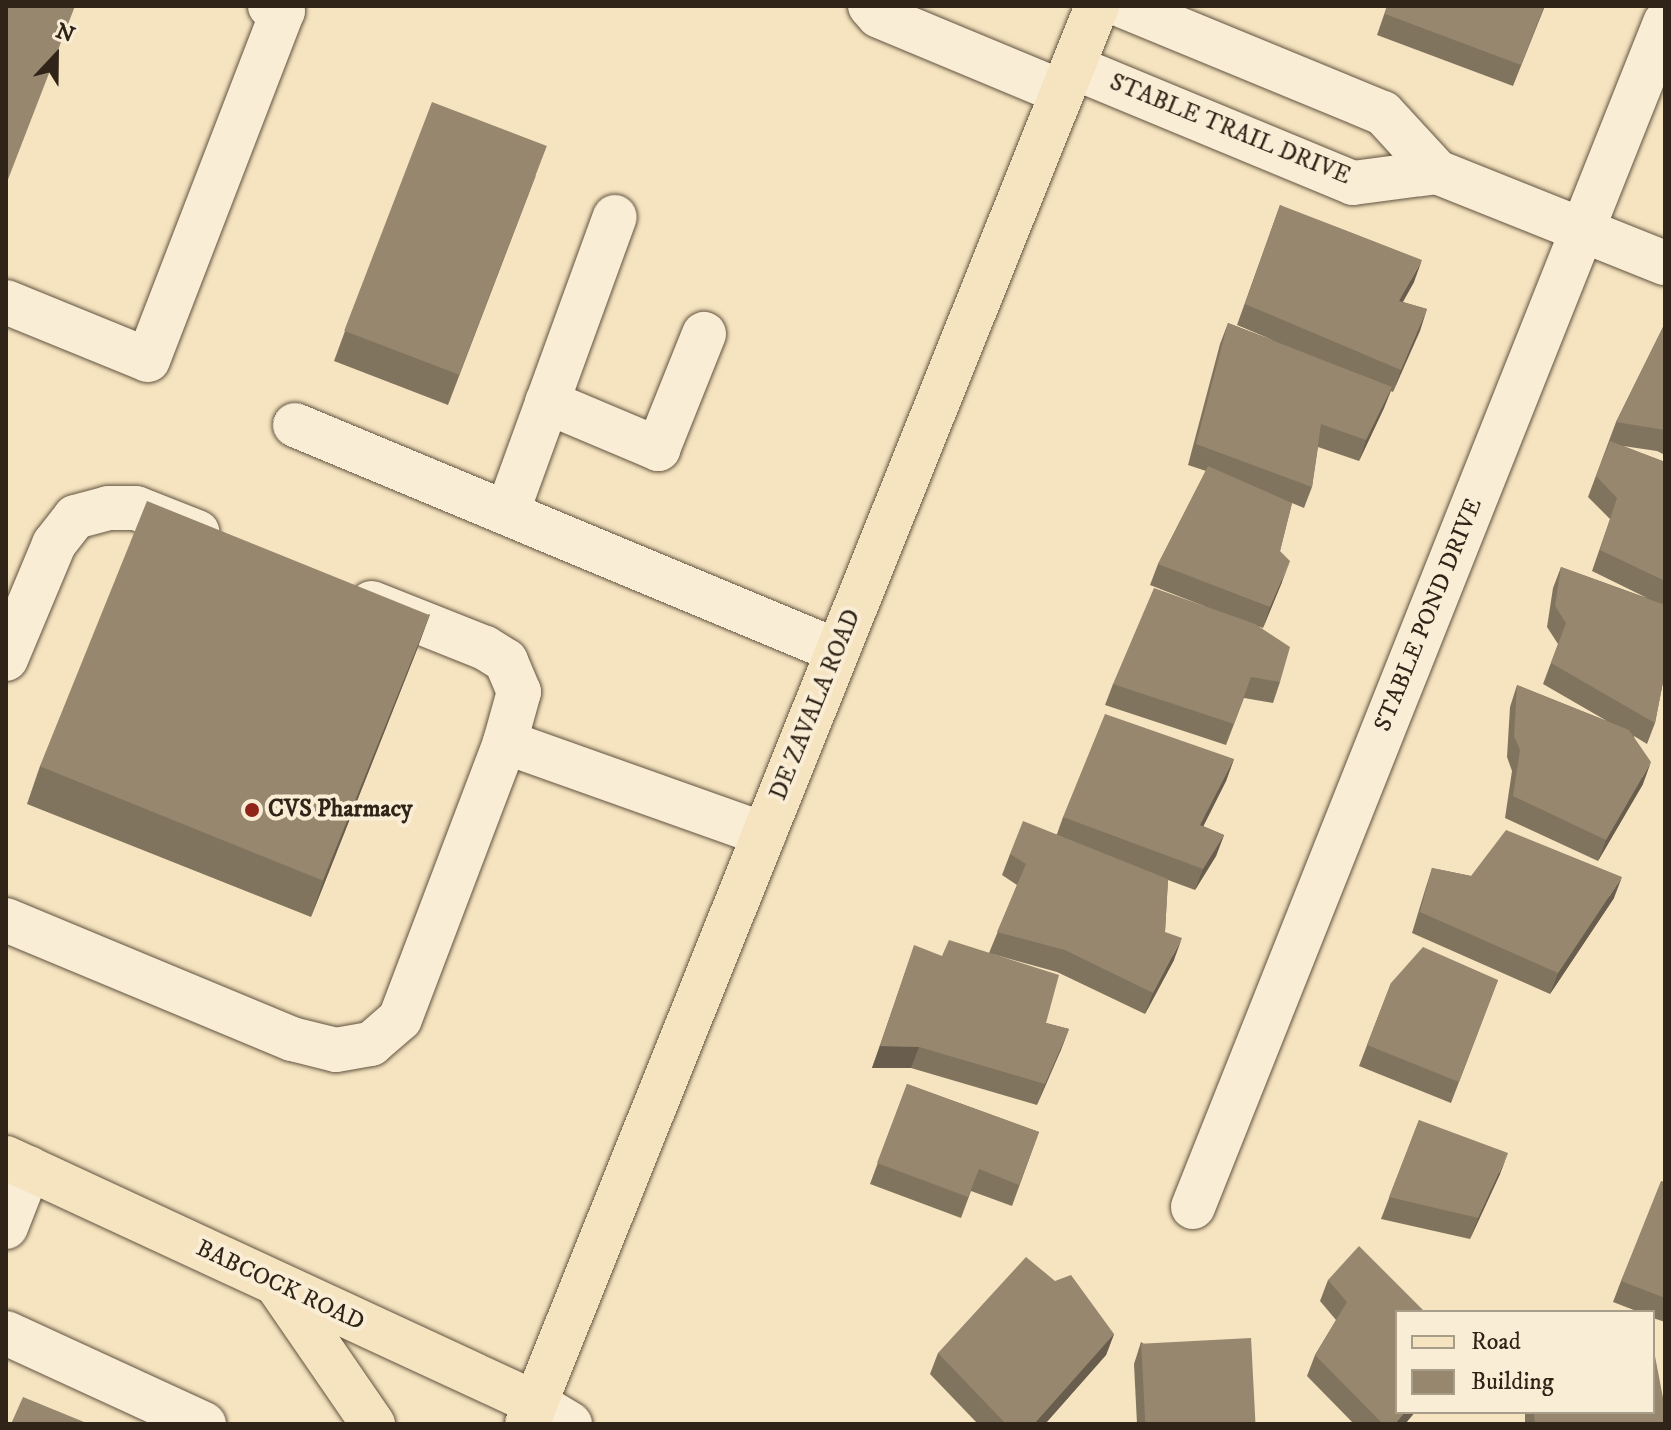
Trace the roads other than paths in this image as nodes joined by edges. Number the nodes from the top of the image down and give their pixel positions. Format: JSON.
{"nodes":[{"id":1,"x":270,"y":6,"type":"edge"},
{"id":2,"x":870,"y":6,"type":"edge"},
{"id":3,"x":1097,"y":6,"type":"edge"},
{"id":4,"x":1123,"y":6,"type":"edge"},
{"id":5,"x":1665,"y":23,"type":"edge"},
{"id":6,"x":1068,"y":80,"type":"junction"},
{"id":7,"x":1437,"y":172,"type":"junction"},
{"id":8,"x":615,"y":217,"type":"dead end"},
{"id":9,"x":1583,"y":230,"type":"junction"},
{"id":10,"x":1665,"y":263,"type":"edge"},
{"id":11,"x":6,"y":302,"type":"edge"},
{"id":12,"x":704,"y":334,"type":"dead end"},
{"id":13,"x":547,"y":402,"type":"junction"},
{"id":14,"x":295,"y":425,"type":"dead end"},
{"id":15,"x":507,"y":513,"type":"junction"},
{"id":16,"x":237,"y":549,"type":"edge"},
{"id":17,"x":339,"y":589,"type":"edge"},
{"id":18,"x":837,"y":651,"type":"junction"},
{"id":19,"x":6,"y":659,"type":"edge"},
{"id":20,"x":505,"y":742,"type":"junction"},
{"id":21,"x":764,"y":834,"type":"junction"},
{"id":22,"x":6,"y":920,"type":"edge"},
{"id":23,"x":17,"y":1163,"type":"edge"},
{"id":24,"x":1193,"y":1207,"type":"dead end"},
{"id":25,"x":6,"y":1227,"type":"edge"},
{"id":26,"x":276,"y":1284,"type":"junction"},
{"id":27,"x":6,"y":1333,"type":"edge"},
{"id":28,"x":544,"y":1417,"type":"edge"},
{"id":29,"x":204,"y":1424,"type":"edge"},
{"id":30,"x":373,"y":1424,"type":"edge"}],
"edges":[{"from":1,"to":11,"type":"street"},
{"from":2,"to":6,"type":"street","name":"STABLE TRAIL DRIVE"},
{"from":3,"to":6,"type":"main road","name":"DE ZAVALA ROAD"},
{"from":4,"to":7,"type":"street","name":"STABLE TRAIL DRIVE"},
{"from":5,"to":9,"type":"street","name":"STABLE POND DRIVE"},
{"from":6,"to":7,"type":"street","name":"STABLE TRAIL DRIVE"},
{"from":6,"to":18,"type":"main road","name":"DE ZAVALA ROAD"},
{"from":7,"to":9,"type":"street","name":"STABLE TRAIL DRIVE"},
{"from":8,"to":13,"type":"street"},
{"from":9,"to":10,"type":"street","name":"STABLE TRAIL DRIVE"},
{"from":9,"to":24,"type":"street","name":"STABLE POND DRIVE"},
{"from":12,"to":13,"type":"street"},
{"from":13,"to":15,"type":"street"},
{"from":14,"to":15,"type":"street"},
{"from":15,"to":18,"type":"street"},
{"from":16,"to":19,"type":"street"},
{"from":17,"to":20,"type":"street"},
{"from":18,"to":21,"type":"main road","name":"DE ZAVALA ROAD"},
{"from":20,"to":21,"type":"street"},
{"from":20,"to":22,"type":"street"},
{"from":21,"to":28,"type":"main road","name":"DE ZAVALA ROAD"},
{"from":23,"to":25,"type":"street"},
{"from":23,"to":26,"type":"main road","name":"BABCOCK ROAD"},
{"from":26,"to":28,"type":"main road","name":"BABCOCK ROAD"},
{"from":26,"to":30,"type":"main road"},
{"from":27,"to":29,"type":"street"}]}
